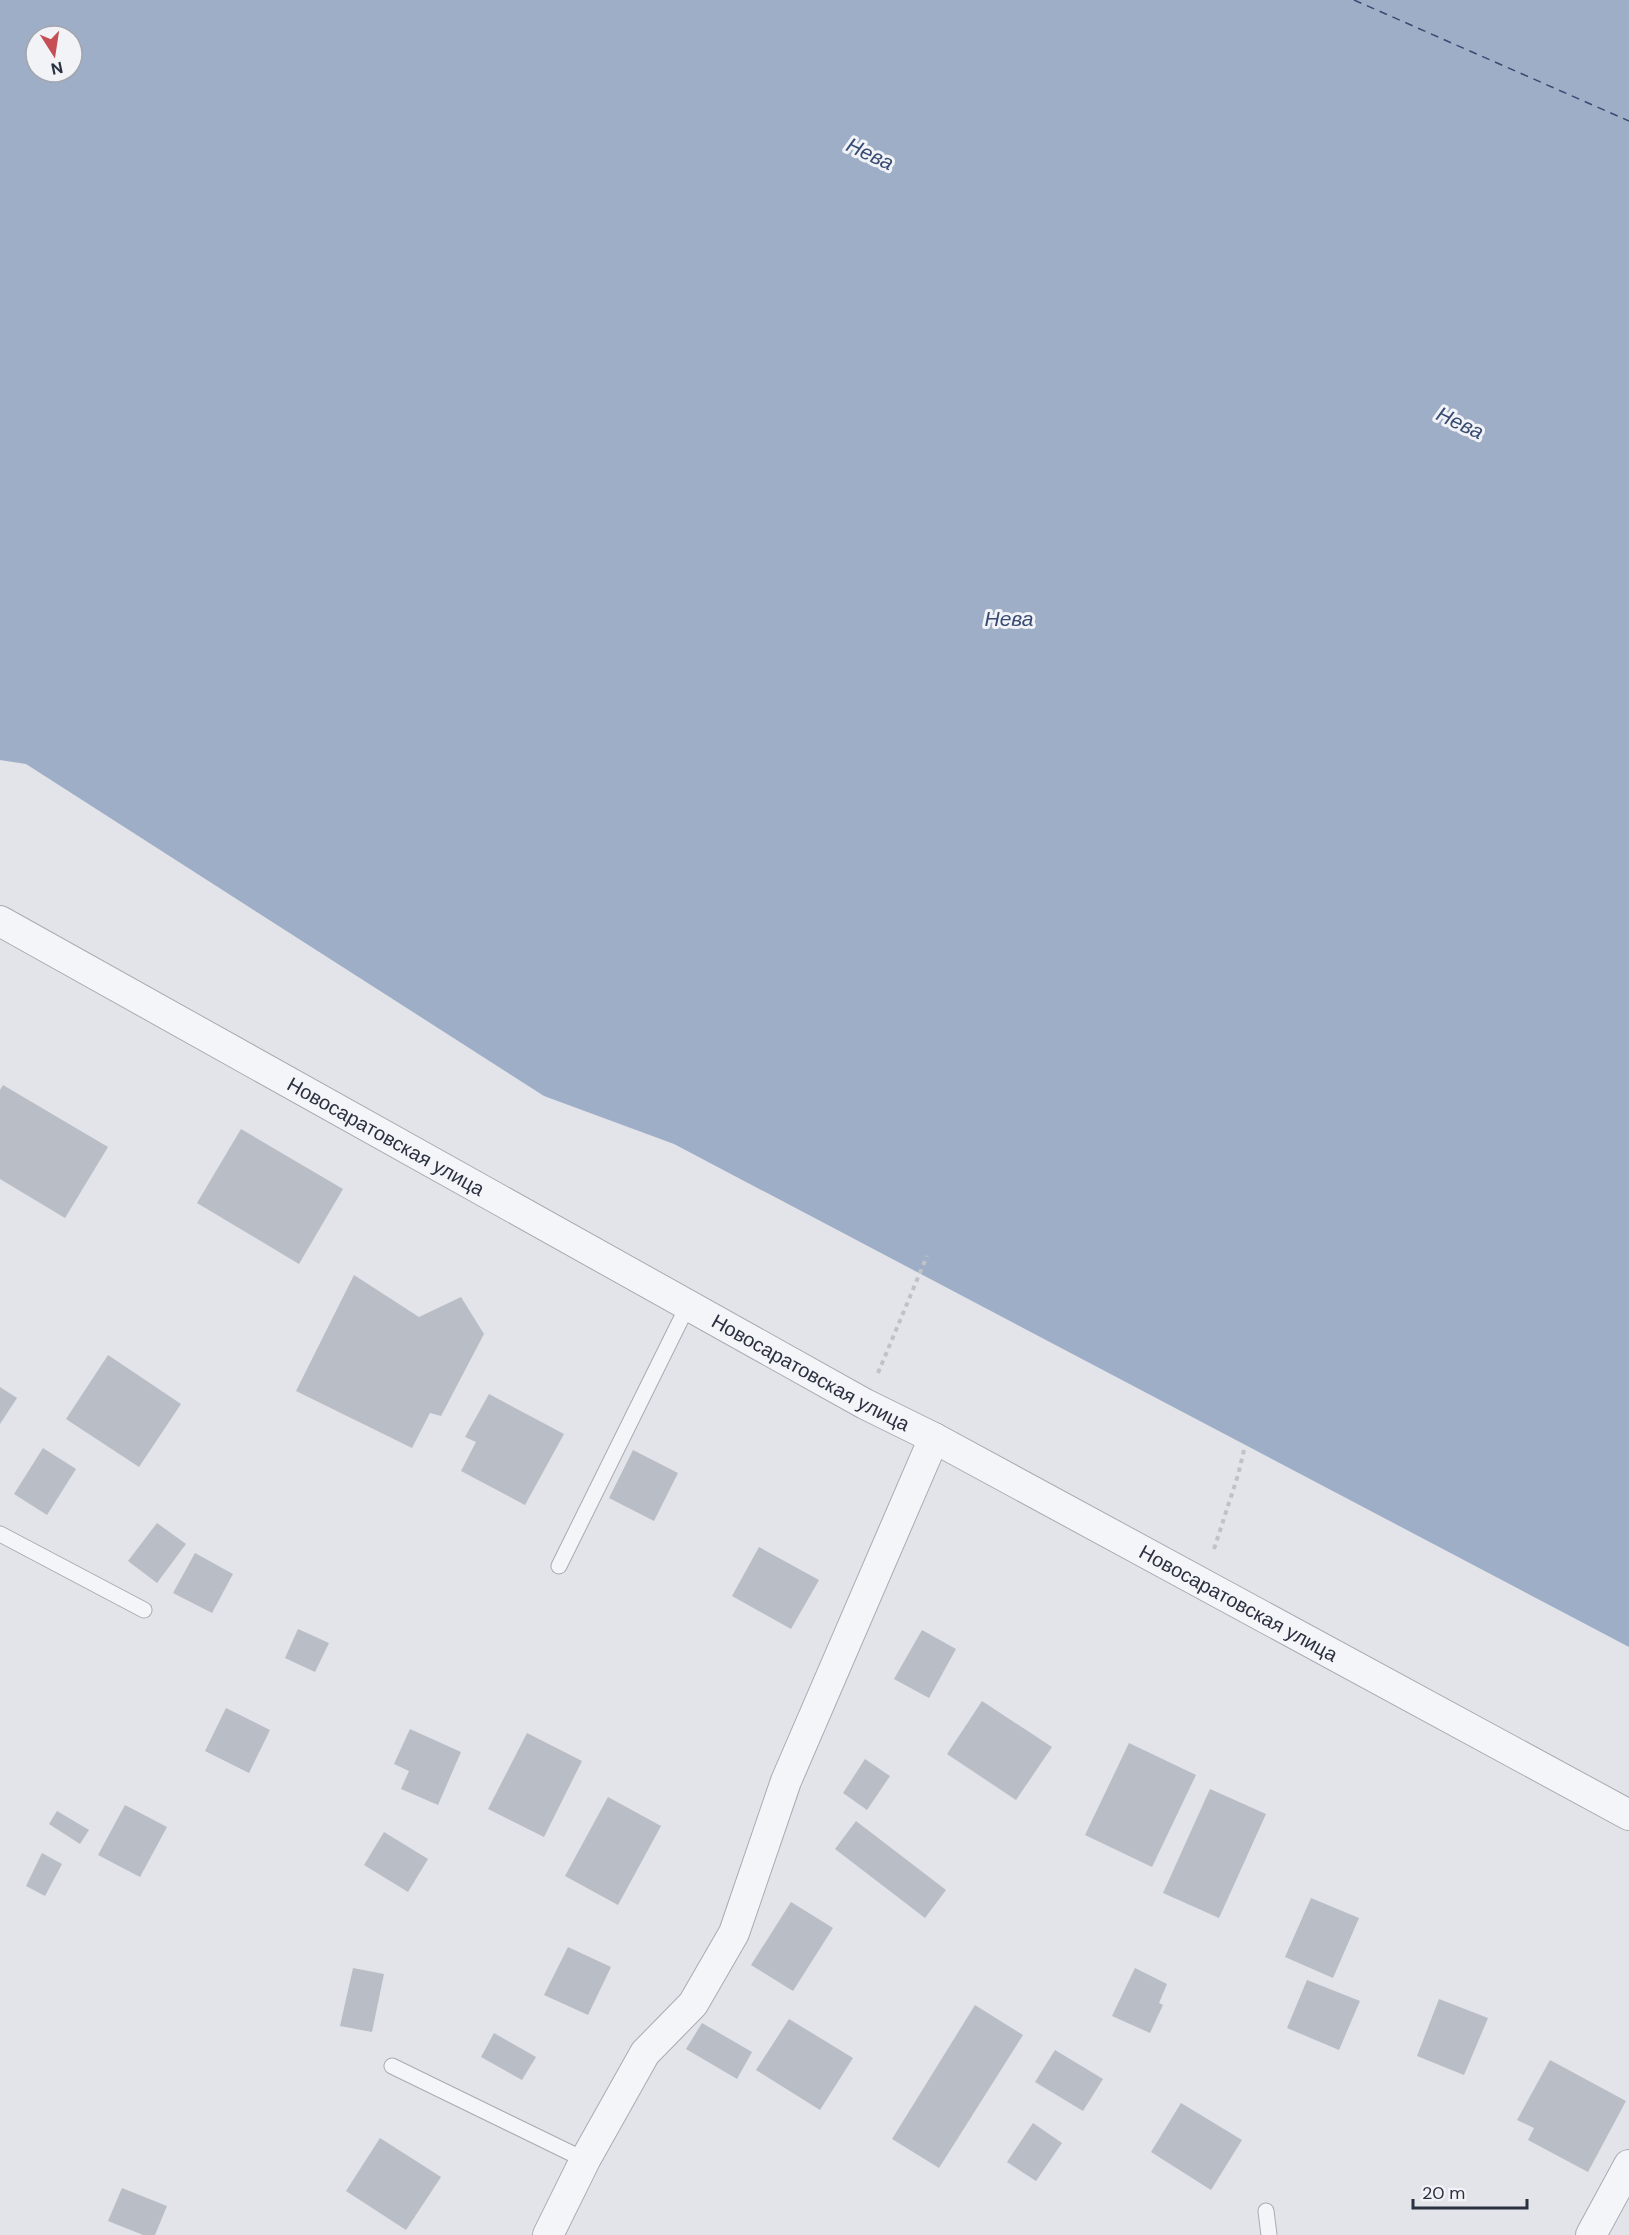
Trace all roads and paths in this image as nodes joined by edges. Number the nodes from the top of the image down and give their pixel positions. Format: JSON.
{"nodes":[{"id":1,"x":0,"y":921,"type":"edge"},
{"id":2,"x":927,"y":1257,"type":"dead end"},
{"id":3,"x":688,"y":1305,"type":"junction"},
{"id":4,"x":865,"y":1404,"type":"junction"},
{"id":5,"x":934,"y":1438,"type":"junction"},
{"id":6,"x":1245,"y":1446,"type":"dead end"},
{"id":7,"x":0,"y":1534,"type":"edge"},
{"id":8,"x":559,"y":1566,"type":"dead end"},
{"id":9,"x":1204,"y":1585,"type":"junction"},
{"id":10,"x":144,"y":1610,"type":"dead end"},
{"id":11,"x":1629,"y":1815,"type":"edge"},
{"id":12,"x":392,"y":2066,"type":"dead end"},
{"id":13,"x":585,"y":2160,"type":"junction"},
{"id":14,"x":1629,"y":2165,"type":"edge"},
{"id":15,"x":1266,"y":2211,"type":"dead end"},
{"id":16,"x":548,"y":2235,"type":"edge"},
{"id":17,"x":1269,"y":2235,"type":"edge"},
{"id":18,"x":1591,"y":2235,"type":"edge"}],
"edges":[{"from":1,"to":3,"type":"street","name":"Новосаратовская улица"},
{"from":2,"to":4,"type":"path"},
{"from":3,"to":4,"type":"street","name":"Новосаратовская улица"},
{"from":3,"to":8,"type":"lane"},
{"from":4,"to":5,"type":"street","name":"Новосаратовская улица"},
{"from":5,"to":9,"type":"street","name":"Новосаратовская улица"},
{"from":5,"to":13,"type":"street"},
{"from":6,"to":9,"type":"path"},
{"from":7,"to":10,"type":"lane"},
{"from":9,"to":11,"type":"street","name":"Новосаратовская улица"},
{"from":12,"to":13,"type":"lane"},
{"from":13,"to":16,"type":"street"},
{"from":14,"to":18,"type":"street"},
{"from":15,"to":17,"type":"lane"}]}
